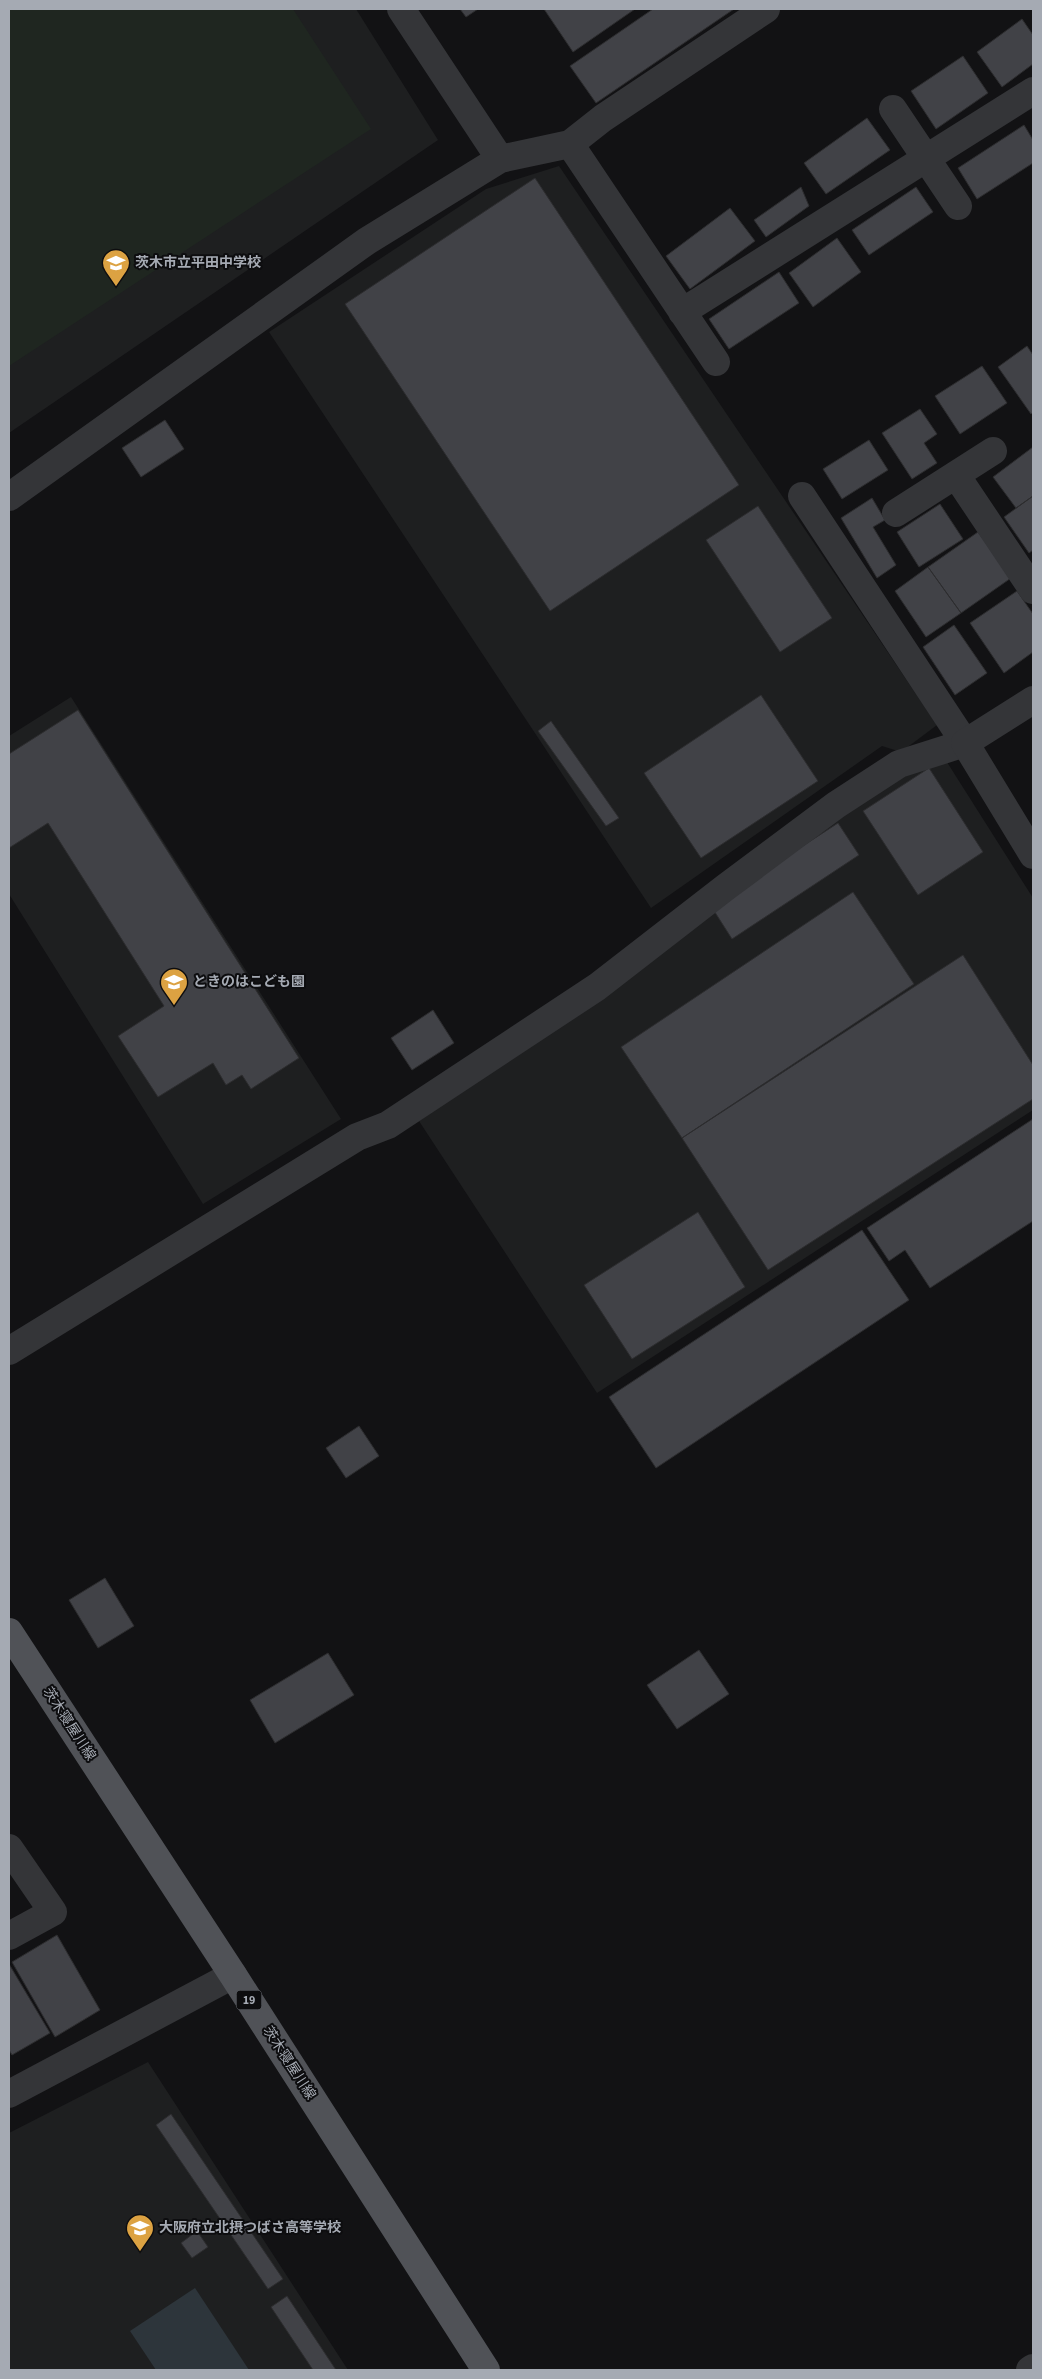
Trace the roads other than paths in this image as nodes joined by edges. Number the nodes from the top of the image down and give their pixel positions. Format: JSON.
{"nodes":[{"id":1,"x":401,"y":9,"type":"edge"},
{"id":2,"x":766,"y":9,"type":"edge"},
{"id":3,"x":1033,"y":91,"type":"edge"},
{"id":4,"x":893,"y":110,"type":"dead end"},
{"id":5,"x":570,"y":144,"type":"junction"},
{"id":6,"x":500,"y":159,"type":"junction"},
{"id":7,"x":926,"y":159,"type":"junction"},
{"id":8,"x":958,"y":206,"type":"dead end"},
{"id":9,"x":682,"y":312,"type":"junction"},
{"id":10,"x":716,"y":362,"type":"dead end"},
{"id":11,"x":993,"y":451,"type":"dead end"},
{"id":12,"x":956,"y":475,"type":"junction"},
{"id":13,"x":802,"y":496,"type":"dead end"},
{"id":14,"x":9,"y":497,"type":"edge"},
{"id":15,"x":896,"y":513,"type":"dead end"},
{"id":16,"x":1033,"y":590,"type":"edge"},
{"id":17,"x":1033,"y":700,"type":"edge"},
{"id":18,"x":965,"y":743,"type":"junction"},
{"id":19,"x":1033,"y":856,"type":"edge"},
{"id":20,"x":9,"y":1351,"type":"edge"},
{"id":21,"x":9,"y":1632,"type":"edge"},
{"id":22,"x":9,"y":1848,"type":"edge"},
{"id":23,"x":9,"y":1936,"type":"edge"},
{"id":24,"x":233,"y":1975,"type":"junction"},
{"id":25,"x":9,"y":2094,"type":"edge"},
{"id":26,"x":1033,"y":2368,"type":"edge"},
{"id":27,"x":486,"y":2370,"type":"edge"},
{"id":28,"x":1030,"y":2370,"type":"edge"}],
"edges":[{"from":1,"to":6,"type":"street"},
{"from":2,"to":5,"type":"street"},
{"from":3,"to":7,"type":"street"},
{"from":4,"to":7,"type":"street"},
{"from":5,"to":6,"type":"street"},
{"from":5,"to":9,"type":"street"},
{"from":6,"to":14,"type":"street"},
{"from":7,"to":8,"type":"street"},
{"from":7,"to":9,"type":"street"},
{"from":9,"to":10,"type":"street"},
{"from":11,"to":12,"type":"street"},
{"from":12,"to":15,"type":"street"},
{"from":12,"to":16,"type":"street"},
{"from":13,"to":18,"type":"street"},
{"from":17,"to":18,"type":"street"},
{"from":18,"to":19,"type":"street"},
{"from":18,"to":20,"type":"street"},
{"from":21,"to":24,"type":"main road","name":"茨木寝屋川線","number":"19"},
{"from":22,"to":23,"type":"street"},
{"from":24,"to":25,"type":"street"},
{"from":24,"to":27,"type":"main road","name":"茨木寝屋川線","number":"19"},
{"from":26,"to":28,"type":"street"}]}
